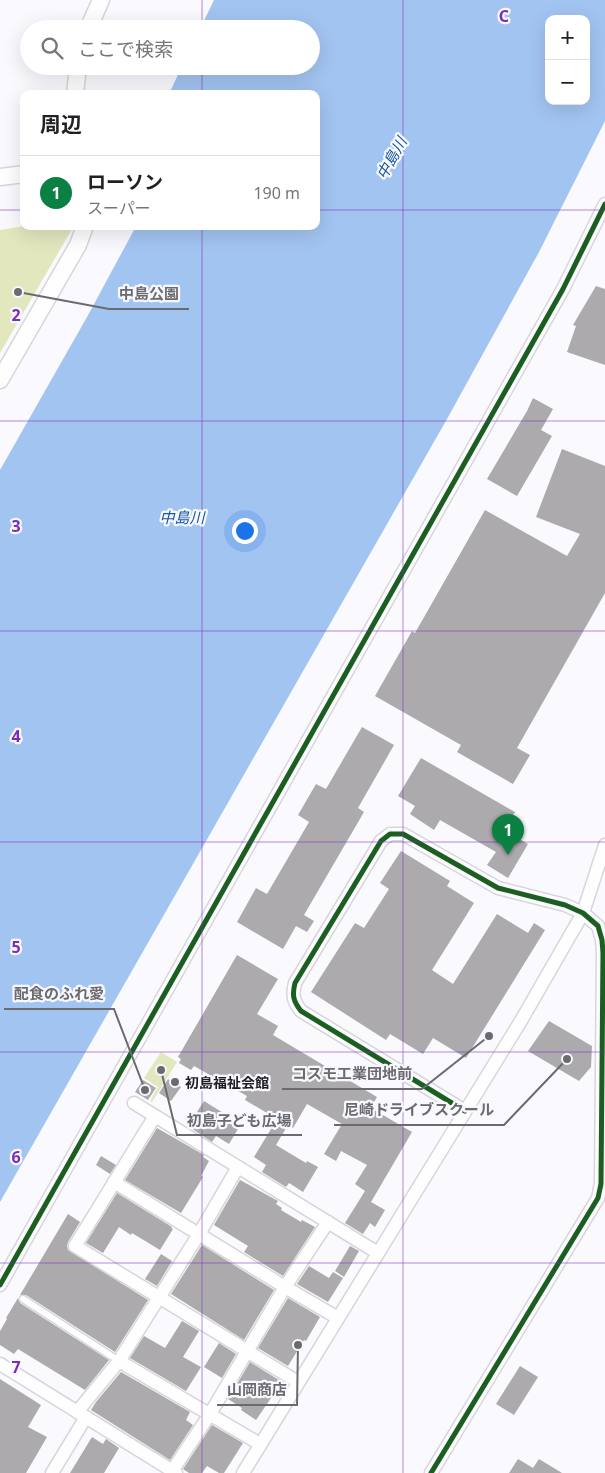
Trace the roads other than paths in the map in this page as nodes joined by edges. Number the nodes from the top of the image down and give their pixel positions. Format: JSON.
{"nodes":[{"id":1,"x":101,"y":0,"type":"edge"},
{"id":2,"x":92,"y":20,"type":"edge"},
{"id":3,"x":77,"y":75,"type":"edge"},
{"id":4,"x":75,"y":90,"type":"edge"},
{"id":5,"x":20,"y":174,"type":"edge"},
{"id":6,"x":0,"y":177,"type":"edge"},
{"id":7,"x":605,"y":204,"type":"edge"},
{"id":8,"x":84,"y":230,"type":"edge"},
{"id":9,"x":0,"y":380,"type":"edge"},
{"id":10,"x":605,"y":845,"type":"edge"},
{"id":11,"x":583,"y":913,"type":"junction"},
{"id":12,"x":134,"y":1103,"type":"dead end"},
{"id":13,"x":465,"y":1112,"type":"junction"},
{"id":14,"x":155,"y":1116,"type":"junction"},
{"id":15,"x":238,"y":1167,"type":"junction"},
{"id":16,"x":114,"y":1182,"type":"junction"},
{"id":17,"x":328,"y":1222,"type":"junction"},
{"id":18,"x":199,"y":1234,"type":"junction"},
{"id":19,"x":378,"y":1253,"type":"junction"},
{"id":20,"x":0,"y":1285,"type":"edge"},
{"id":21,"x":285,"y":1287,"type":"junction"},
{"id":22,"x":160,"y":1298,"type":"junction"},
{"id":23,"x":23,"y":1299,"type":"dead end"},
{"id":24,"x":338,"y":1318,"type":"junction"},
{"id":25,"x":246,"y":1351,"type":"junction"},
{"id":26,"x":119,"y":1361,"type":"junction"},
{"id":27,"x":0,"y":1364,"type":"edge"},
{"id":28,"x":298,"y":1382,"type":"junction"},
{"id":29,"x":82,"y":1414,"type":"junction"},
{"id":30,"x":210,"y":1414,"type":"junction"},
{"id":31,"x":260,"y":1444,"type":"junction"},
{"id":32,"x":174,"y":1472,"type":"edge"},
{"id":33,"x":52,"y":1473,"type":"edge"},
{"id":34,"x":243,"y":1473,"type":"edge"},
{"id":35,"x":431,"y":1473,"type":"edge"}],
"edges":[{"from":1,"to":2,"type":"street"},
{"from":3,"to":4,"type":"street"},
{"from":5,"to":6,"type":"street"},
{"from":7,"to":20,"type":"street"},
{"from":8,"to":9,"type":"street"},
{"from":10,"to":11,"type":"street"},
{"from":11,"to":13,"type":"street"},
{"from":11,"to":13,"type":"street"},
{"from":11,"to":35,"type":"street"},
{"from":12,"to":14,"type":"street"},
{"from":13,"to":19,"type":"street"},
{"from":14,"to":15,"type":"street"},
{"from":14,"to":16,"type":"street"},
{"from":15,"to":17,"type":"street"},
{"from":15,"to":18,"type":"street"},
{"from":16,"to":18,"type":"street"},
{"from":16,"to":22,"type":"street"},
{"from":17,"to":19,"type":"street"},
{"from":17,"to":21,"type":"street"},
{"from":18,"to":21,"type":"street"},
{"from":18,"to":22,"type":"street"},
{"from":19,"to":24,"type":"street"},
{"from":21,"to":24,"type":"street"},
{"from":21,"to":25,"type":"street"},
{"from":22,"to":25,"type":"street"},
{"from":22,"to":26,"type":"street"},
{"from":23,"to":26,"type":"lane"},
{"from":24,"to":28,"type":"street"},
{"from":25,"to":28,"type":"street"},
{"from":25,"to":30,"type":"street"},
{"from":26,"to":29,"type":"street"},
{"from":26,"to":30,"type":"street"},
{"from":27,"to":29,"type":"street"},
{"from":28,"to":31,"type":"street"},
{"from":29,"to":32,"type":"street"},
{"from":29,"to":33,"type":"street"},
{"from":30,"to":31,"type":"street"},
{"from":30,"to":32,"type":"street"},
{"from":31,"to":34,"type":"street"}]}
